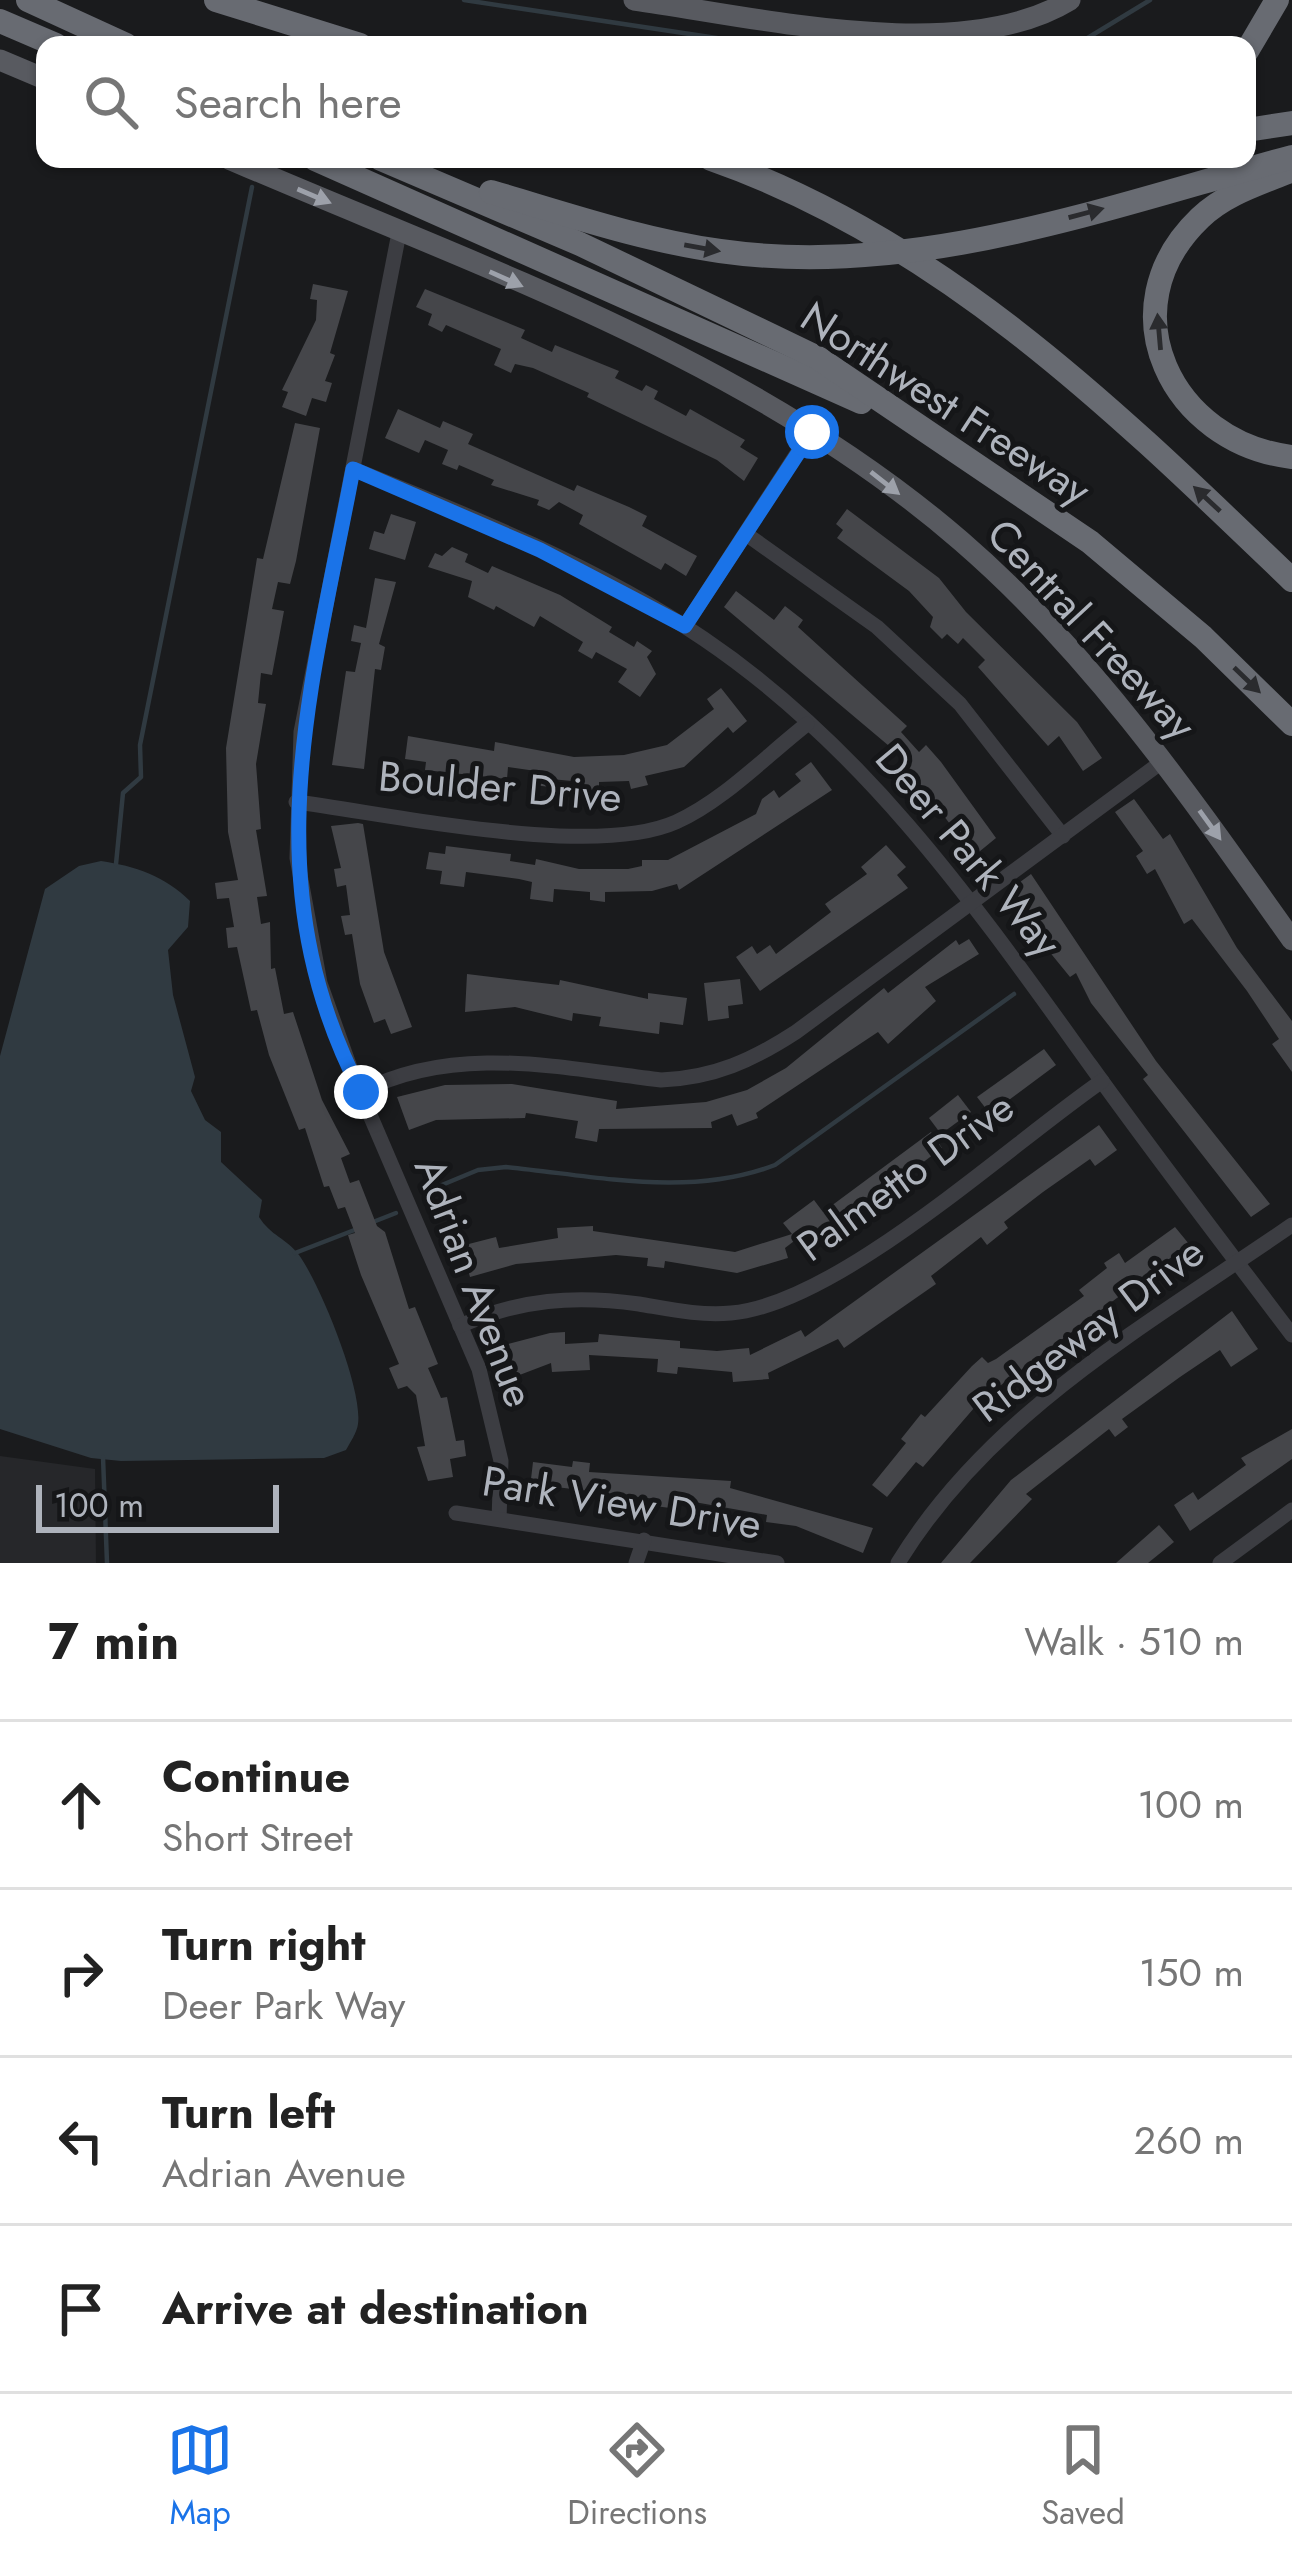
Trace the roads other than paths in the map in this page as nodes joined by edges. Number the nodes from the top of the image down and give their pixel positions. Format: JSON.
{"nodes":[{"id":1,"x":28,"y":0,"type":"edge"},
{"id":2,"x":216,"y":0,"type":"edge"},
{"id":3,"x":634,"y":0,"type":"edge"},
{"id":4,"x":1070,"y":0,"type":"edge"},
{"id":5,"x":1277,"y":0,"type":"edge"},
{"id":6,"x":0,"y":20,"type":"edge"},
{"id":7,"x":36,"y":36,"type":"edge"},
{"id":8,"x":106,"y":36,"type":"edge"},
{"id":9,"x":332,"y":36,"type":"edge"},
{"id":10,"x":1256,"y":36,"type":"edge"},
{"id":11,"x":0,"y":59,"type":"edge"},
{"id":12,"x":36,"y":75,"type":"edge"},
{"id":13,"x":1292,"y":123,"type":"edge"},
{"id":14,"x":1256,"y":129,"type":"edge"},
{"id":15,"x":1292,"y":157,"type":"edge"},
{"id":16,"x":1256,"y":167,"type":"edge"},
{"id":17,"x":250,"y":168,"type":"edge"},
{"id":18,"x":336,"y":168,"type":"edge"},
{"id":19,"x":401,"y":168,"type":"edge"},
{"id":20,"x":409,"y":168,"type":"edge"},
{"id":21,"x":732,"y":168,"type":"edge"},
{"id":22,"x":1251,"y":168,"type":"edge"},
{"id":23,"x":1292,"y":170,"type":"edge"},
{"id":24,"x":399,"y":232,"type":"junction"},
{"id":25,"x":812,"y":432,"type":"junction"},
{"id":26,"x":1292,"y":457,"type":"edge"},
{"id":27,"x":353,"y":469,"type":"junction"},
{"id":28,"x":1002,"y":478,"type":"junction"},
{"id":29,"x":746,"y":533,"type":"junction"},
{"id":30,"x":1292,"y":580,"type":"edge"},
{"id":31,"x":685,"y":626,"type":"junction"},
{"id":32,"x":807,"y":724,"type":"junction"},
{"id":33,"x":1292,"y":724,"type":"edge"},
{"id":34,"x":1163,"y":761,"type":"junction"},
{"id":35,"x":296,"y":802,"type":"junction"},
{"id":36,"x":1063,"y":836,"type":"junction"},
{"id":37,"x":973,"y":900,"type":"junction"},
{"id":38,"x":1292,"y":940,"type":"edge"},
{"id":39,"x":1102,"y":1081,"type":"junction"},
{"id":40,"x":361,"y":1092,"type":"junction"},
{"id":41,"x":1292,"y":1225,"type":"edge"},
{"id":42,"x":1236,"y":1263,"type":"junction"},
{"id":43,"x":460,"y":1326,"type":"junction"},
{"id":44,"x":1292,"y":1335,"type":"edge"},
{"id":45,"x":1292,"y":1510,"type":"edge"},
{"id":46,"x":456,"y":1513,"type":"dead end"},
{"id":47,"x":499,"y":1519,"type":"junction"},
{"id":48,"x":644,"y":1540,"type":"junction"},
{"id":49,"x":636,"y":1563,"type":"edge"},
{"id":50,"x":777,"y":1563,"type":"edge"},
{"id":51,"x":898,"y":1563,"type":"edge"},
{"id":52,"x":1220,"y":1563,"type":"edge"}],
"edges":[{"from":1,"to":8,"type":"highway"},
{"from":2,"to":9,"type":"highway"},
{"from":3,"to":4,"type":"main road"},
{"from":5,"to":10,"type":"highway"},
{"from":6,"to":7,"type":"highway"},
{"from":11,"to":12,"type":"main road"},
{"from":13,"to":14,"type":"highway"},
{"from":16,"to":15,"type":"highway","one_way":true},
{"from":17,"to":24,"type":"main road","name":"Central Freeway","one_way":true},
{"from":18,"to":28,"type":"highway"},
{"from":19,"to":28,"type":"highway","name":"Northwest Freeway"},
{"from":20,"to":22,"type":"highway","one_way":true},
{"from":30,"to":21,"type":"highway","name":"Northwest Freeway","one_way":true},
{"from":26,"to":23,"type":"highway","one_way":true},
{"from":24,"to":25,"type":"main road","name":"Central Freeway","one_way":true},
{"from":24,"to":27,"type":"street","name":"Adrian Avenue"},
{"from":25,"to":29,"type":"street"},
{"from":25,"to":34,"type":"main road","name":"Central Freeway","one_way":true},
{"from":27,"to":31,"type":"street","name":"Deer Park Way"},
{"from":27,"to":35,"type":"street","name":"Adrian Avenue"},
{"from":28,"to":33,"type":"highway","name":"Northwest Freeway","one_way":true},
{"from":29,"to":31,"type":"street"},
{"from":29,"to":36,"type":"street"},
{"from":31,"to":32,"type":"street","name":"Deer Park Way"},
{"from":32,"to":35,"type":"street","name":"Boulder Drive"},
{"from":32,"to":37,"type":"street","name":"Deer Park Way"},
{"from":34,"to":36,"type":"street"},
{"from":34,"to":38,"type":"main road","name":"Central Freeway","one_way":true},
{"from":35,"to":40,"type":"street","name":"Adrian Avenue"},
{"from":36,"to":37,"type":"street"},
{"from":37,"to":39,"type":"street","name":"Deer Park Way"},
{"from":37,"to":40,"type":"street"},
{"from":39,"to":42,"type":"street","name":"Deer Park Way"},
{"from":39,"to":43,"type":"street","name":"Palmetto Drive"},
{"from":40,"to":43,"type":"street","name":"Adrian Avenue"},
{"from":41,"to":42,"type":"street","name":"Ridgeway Drive"},
{"from":42,"to":44,"type":"street","name":"Deer Park Way"},
{"from":42,"to":51,"type":"street","name":"Ridgeway Drive"},
{"from":43,"to":47,"type":"street","name":"Adrian Avenue"},
{"from":45,"to":52,"type":"street"},
{"from":46,"to":47,"type":"street","name":"Park View Drive"},
{"from":47,"to":48,"type":"street","name":"Park View Drive"},
{"from":48,"to":49,"type":"street"},
{"from":48,"to":50,"type":"street","name":"Park View Drive"}]}
